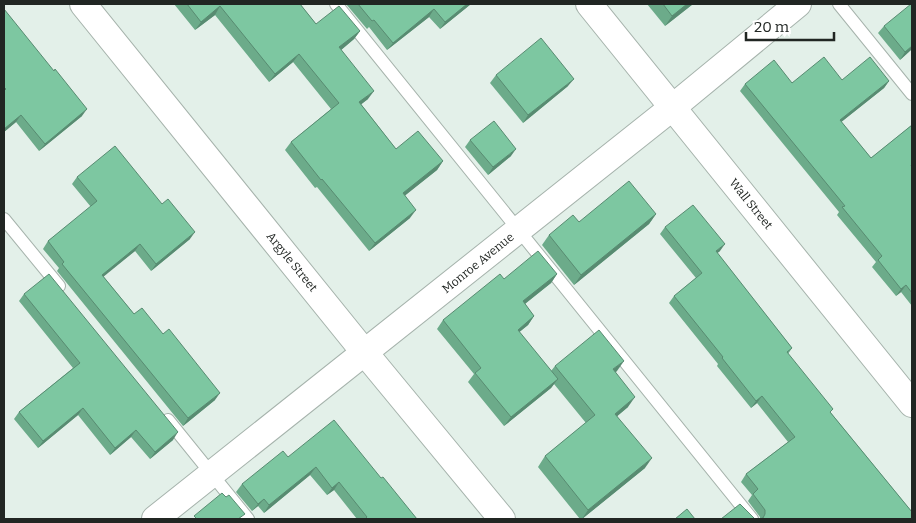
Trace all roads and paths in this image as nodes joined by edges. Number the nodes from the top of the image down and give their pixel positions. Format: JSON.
{"nodes":[{"id":1,"x":83,"y":4,"type":"edge"},
{"id":2,"x":336,"y":4,"type":"edge"},
{"id":3,"x":589,"y":4,"type":"edge"},
{"id":4,"x":798,"y":4,"type":"edge"},
{"id":5,"x":839,"y":4,"type":"edge"},
{"id":6,"x":912,"y":94,"type":"edge"},
{"id":7,"x":673,"y":108,"type":"junction"},
{"id":8,"x":4,"y":219,"type":"edge"},
{"id":9,"x":519,"y":231,"type":"junction"},
{"id":10,"x":67,"y":296,"type":"edge"},
{"id":11,"x":365,"y":353,"type":"junction"},
{"id":12,"x":912,"y":404,"type":"edge"},
{"id":13,"x":161,"y":412,"type":"edge"},
{"id":14,"x":212,"y":474,"type":"junction"},
{"id":15,"x":155,"y":519,"type":"edge"},
{"id":16,"x":248,"y":519,"type":"edge"},
{"id":17,"x":502,"y":519,"type":"edge"},
{"id":18,"x":752,"y":519,"type":"edge"}],
"edges":[{"from":1,"to":11,"type":"street","name":"Argyle Street"},
{"from":2,"to":9,"type":"lane"},
{"from":3,"to":7,"type":"street","name":"Wall Street"},
{"from":4,"to":7,"type":"street","name":"Monroe Avenue"},
{"from":5,"to":6,"type":"lane"},
{"from":7,"to":9,"type":"street","name":"Monroe Avenue"},
{"from":7,"to":12,"type":"street","name":"Wall Street"},
{"from":8,"to":10,"type":"lane"},
{"from":9,"to":11,"type":"street","name":"Monroe Avenue"},
{"from":9,"to":18,"type":"lane"},
{"from":11,"to":14,"type":"street","name":"Monroe Avenue"},
{"from":11,"to":17,"type":"street","name":"Argyle Street"},
{"from":13,"to":14,"type":"lane"},
{"from":14,"to":15,"type":"street","name":"Monroe Avenue"},
{"from":14,"to":16,"type":"lane"}]}
